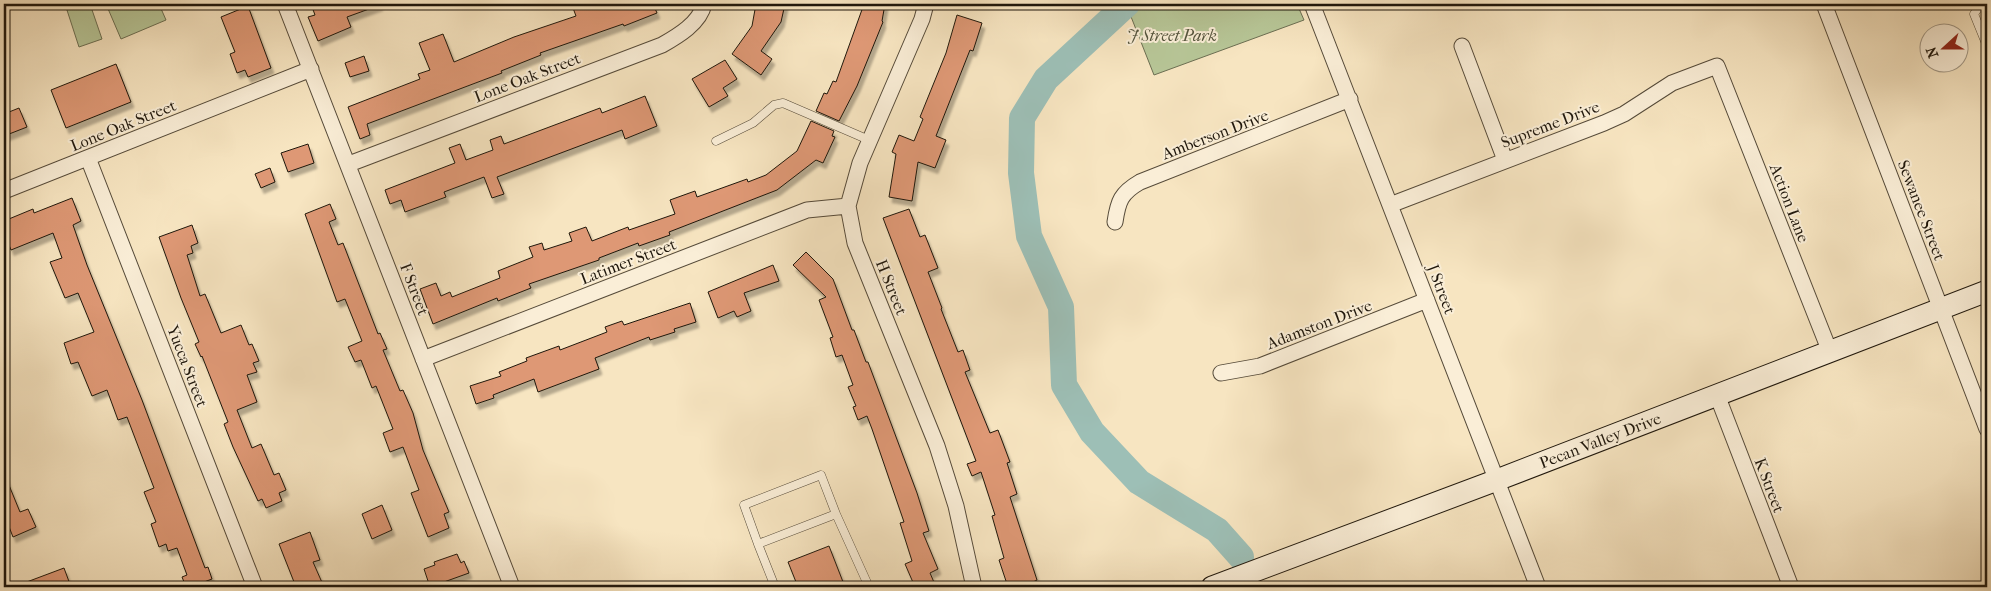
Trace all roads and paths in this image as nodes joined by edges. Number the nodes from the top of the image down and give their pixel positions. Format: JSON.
{"nodes":[{"id":1,"x":285,"y":4,"type":"edge"},
{"id":2,"x":704,"y":4,"type":"edge"},
{"id":3,"x":926,"y":4,"type":"edge"},
{"id":4,"x":1312,"y":4,"type":"edge"},
{"id":5,"x":1824,"y":4,"type":"edge"},
{"id":6,"x":1981,"y":4,"type":"edge"},
{"id":7,"x":1462,"y":46,"type":"dead end"},
{"id":8,"x":1987,"y":46,"type":"edge"},
{"id":9,"x":1717,"y":66,"type":"joint"},
{"id":10,"x":311,"y":69,"type":"junction"},
{"id":11,"x":1350,"y":99,"type":"junction"},
{"id":12,"x":716,"y":140,"type":"dead end"},
{"id":13,"x":869,"y":140,"type":"junction"},
{"id":14,"x":88,"y":158,"type":"junction"},
{"id":15,"x":1505,"y":160,"type":"junction"},
{"id":16,"x":349,"y":164,"type":"junction"},
{"id":17,"x":4,"y":191,"type":"edge"},
{"id":18,"x":1390,"y":205,"type":"junction"},
{"id":19,"x":848,"y":206,"type":"junction"},
{"id":20,"x":1116,"y":222,"type":"dead end"},
{"id":21,"x":1987,"y":291,"type":"edge"},
{"id":22,"x":1427,"y":300,"type":"junction"},
{"id":23,"x":1941,"y":309,"type":"junction"},
{"id":24,"x":1830,"y":352,"type":"junction"},
{"id":25,"x":423,"y":359,"type":"junction"},
{"id":26,"x":1221,"y":373,"type":"dead end"},
{"id":27,"x":1717,"y":395,"type":"junction"},
{"id":28,"x":1987,"y":429,"type":"edge"},
{"id":29,"x":1497,"y":480,"type":"junction"},
{"id":30,"x":836,"y":514,"type":"junction"},
{"id":31,"x":758,"y":544,"type":"junction"},
{"id":32,"x":255,"y":587,"type":"edge"},
{"id":33,"x":512,"y":587,"type":"edge"},
{"id":34,"x":775,"y":587,"type":"edge"},
{"id":35,"x":868,"y":587,"type":"edge"},
{"id":36,"x":974,"y":587,"type":"edge"},
{"id":37,"x":1212,"y":587,"type":"edge"},
{"id":38,"x":1538,"y":587,"type":"edge"},
{"id":39,"x":1791,"y":587,"type":"edge"}],
"edges":[{"from":1,"to":10,"type":"street","name":"F Street"},
{"from":2,"to":16,"type":"street","name":"Lone Oak Street"},
{"from":3,"to":13,"type":"street","name":"H Street"},
{"from":4,"to":11,"type":"street","name":"J Street"},
{"from":5,"to":23,"type":"street","name":"Sewanee Street"},
{"from":6,"to":8,"type":"lane"},
{"from":7,"to":15,"type":"street"},
{"from":9,"to":15,"type":"street","name":"Supreme Drive"},
{"from":9,"to":24,"type":"street","name":"Action Lane"},
{"from":10,"to":14,"type":"street","name":"Lone Oak Street"},
{"from":10,"to":16,"type":"street","name":"F Street"},
{"from":11,"to":18,"type":"street","name":"J Street"},
{"from":11,"to":20,"type":"street","name":"Amberson Drive"},
{"from":12,"to":13,"type":"lane"},
{"from":13,"to":19,"type":"street","name":"H Street"},
{"from":14,"to":17,"type":"street","name":"Lone Oak Street"},
{"from":14,"to":32,"type":"street","name":"Yucca Street"},
{"from":15,"to":18,"type":"street","name":"Supreme Drive"},
{"from":16,"to":25,"type":"street","name":"F Street"},
{"from":18,"to":22,"type":"street","name":"J Street"},
{"from":19,"to":25,"type":"street","name":"Latimer Street"},
{"from":19,"to":36,"type":"street","name":"H Street"},
{"from":21,"to":23,"type":"main road","name":"Pecan Valley Drive"},
{"from":22,"to":26,"type":"street","name":"Adamston Drive"},
{"from":22,"to":29,"type":"street","name":"J Street"},
{"from":23,"to":24,"type":"main road","name":"Pecan Valley Drive"},
{"from":23,"to":28,"type":"street","name":"Sewanee Street"},
{"from":24,"to":27,"type":"main road","name":"Pecan Valley Drive"},
{"from":25,"to":33,"type":"street","name":"F Street"},
{"from":27,"to":29,"type":"main road","name":"Pecan Valley Drive"},
{"from":27,"to":39,"type":"street","name":"K Street"},
{"from":29,"to":37,"type":"main road","name":"Pecan Valley Drive"},
{"from":29,"to":38,"type":"street","name":"J Street"},
{"from":30,"to":31,"type":"lane"},
{"from":30,"to":31,"type":"lane"},
{"from":30,"to":35,"type":"lane"},
{"from":31,"to":34,"type":"lane"}]}
